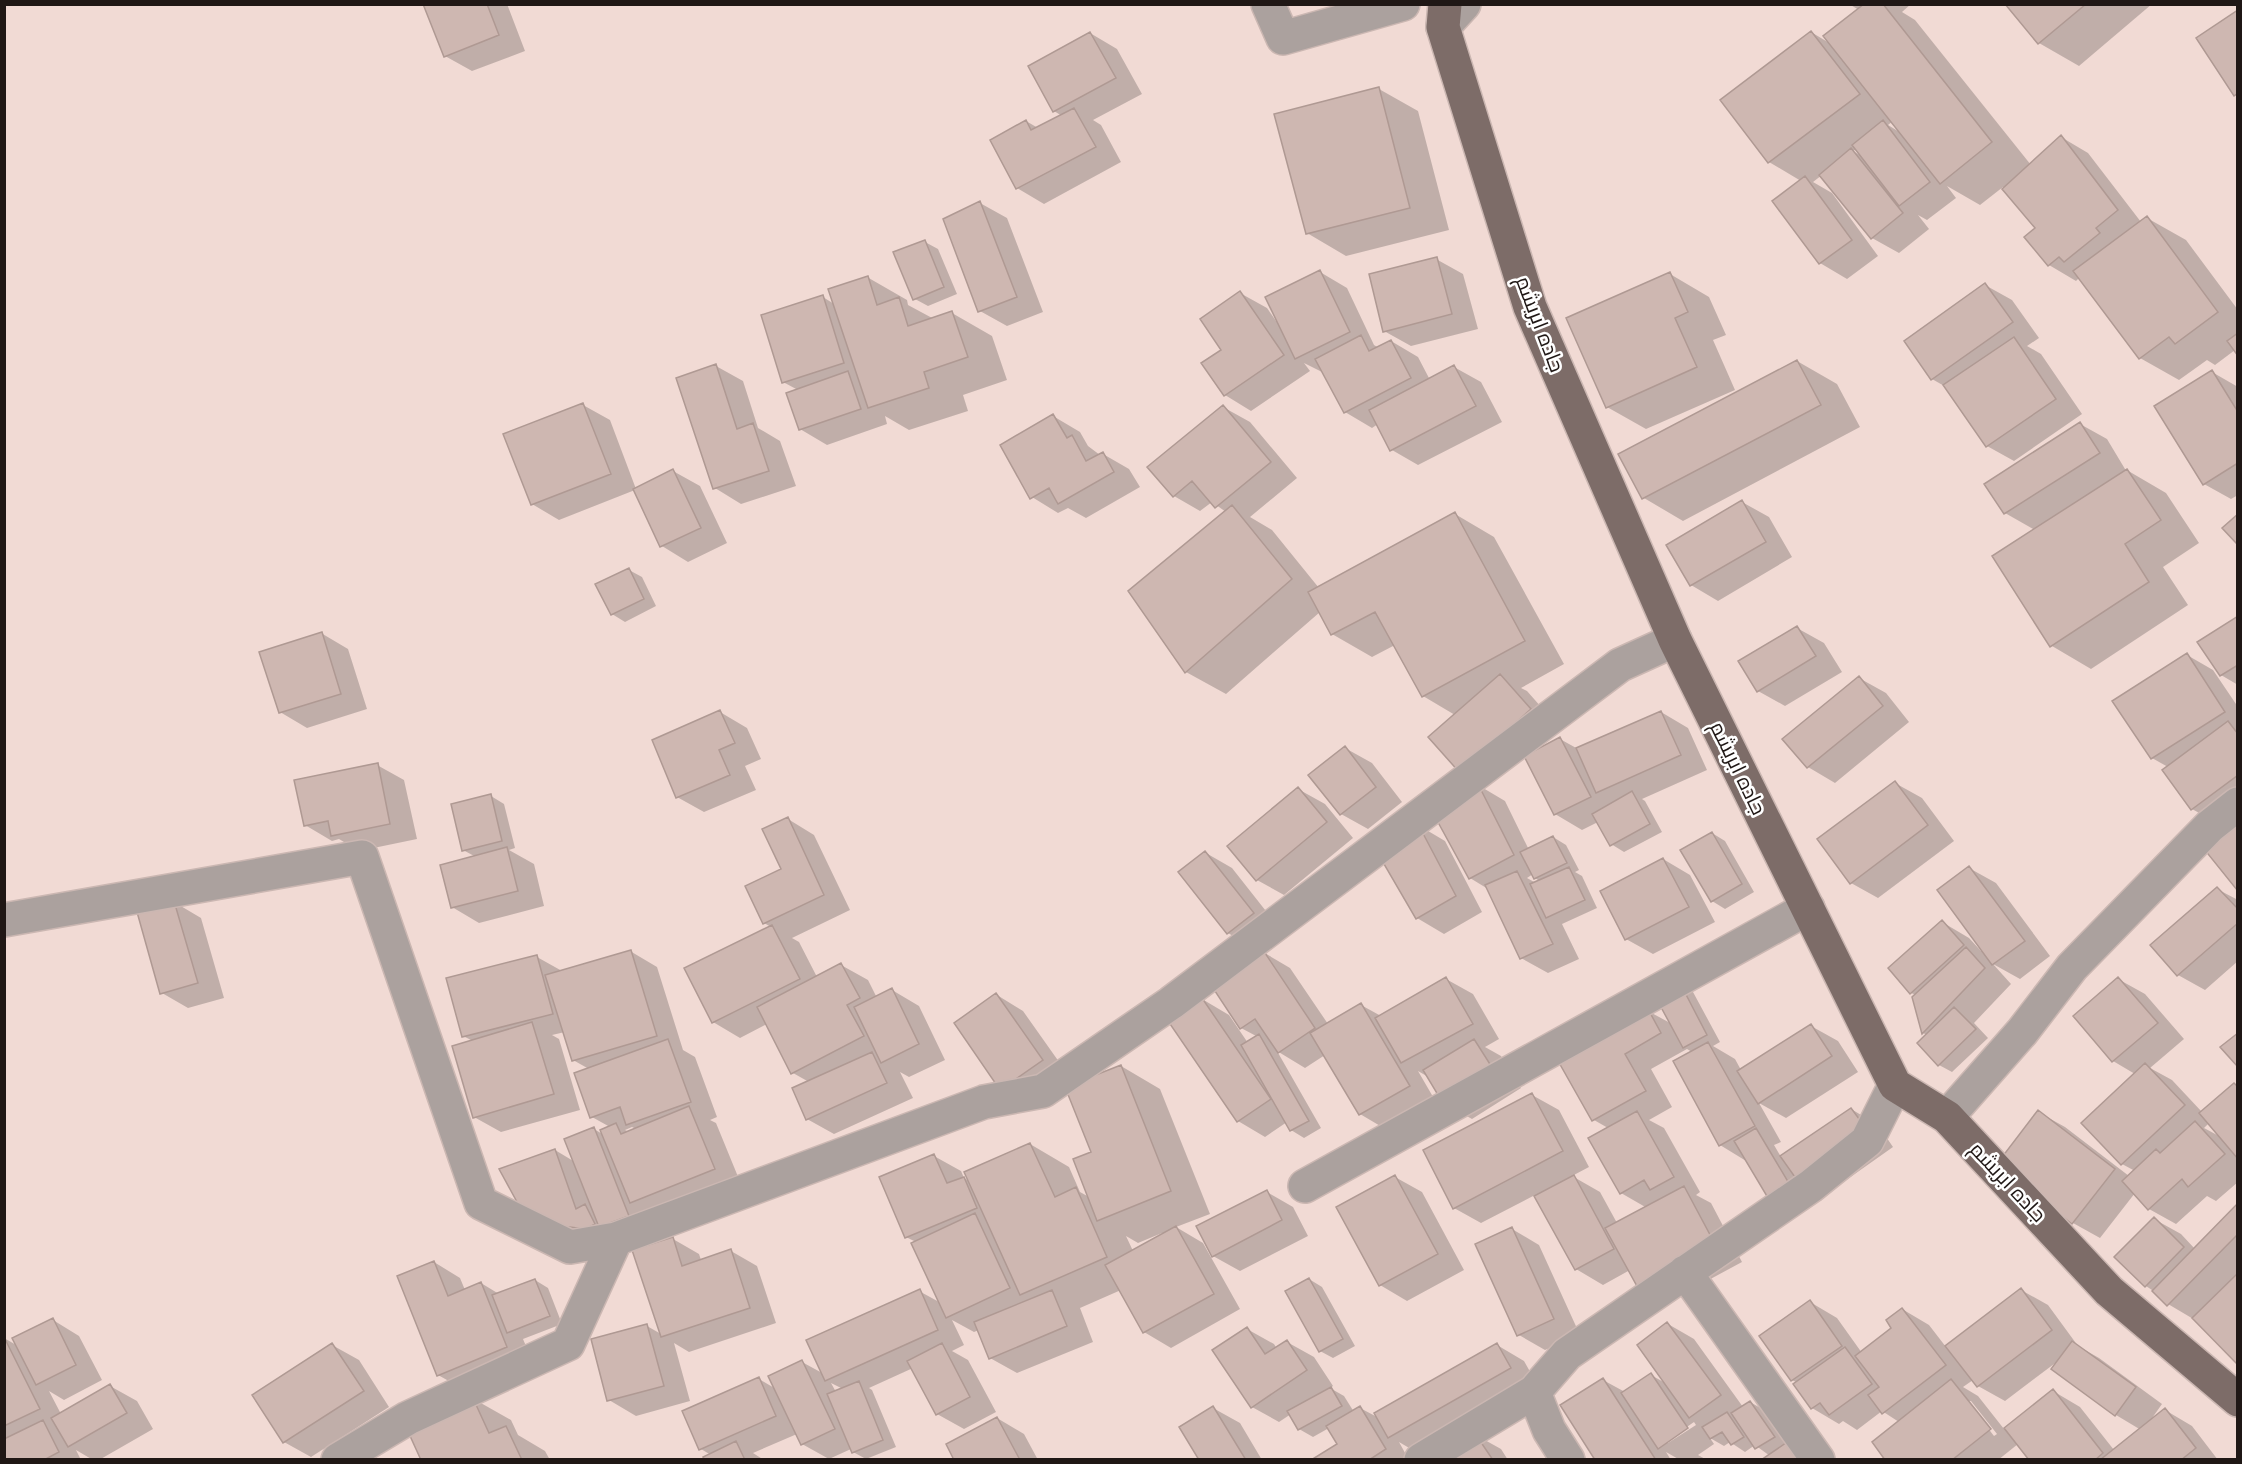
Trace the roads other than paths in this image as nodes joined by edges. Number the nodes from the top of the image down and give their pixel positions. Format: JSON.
{"nodes":[{"id":1,"x":1268,"y":4,"type":"edge"},
{"id":2,"x":1403,"y":4,"type":"edge"},
{"id":3,"x":1451,"y":12,"type":"edge"},
{"id":4,"x":1675,"y":640,"type":"junction"},
{"id":5,"x":2238,"y":804,"type":"edge"},
{"id":6,"x":1808,"y":908,"type":"junction"},
{"id":7,"x":4,"y":920,"type":"edge"},
{"id":8,"x":1895,"y":1085,"type":"junction"},
{"id":9,"x":1947,"y":1117,"type":"junction"},
{"id":10,"x":1305,"y":1186,"type":"dead end"},
{"id":11,"x":616,"y":1239,"type":"junction"},
{"id":12,"x":1685,"y":1272,"type":"junction"},
{"id":13,"x":1534,"y":1392,"type":"junction"},
{"id":14,"x":2238,"y":1400,"type":"edge"},
{"id":15,"x":338,"y":1460,"type":"edge"},
{"id":16,"x":1421,"y":1460,"type":"edge"},
{"id":17,"x":1568,"y":1460,"type":"edge"},
{"id":18,"x":1818,"y":1460,"type":"edge"}],
"edges":[{"from":1,"to":2,"type":"street"},
{"from":3,"to":4,"type":"main road","name":"جاده ابریشم"},
{"from":4,"to":6,"type":"main road","name":"جاده ابریشم"},
{"from":4,"to":11,"type":"street"},
{"from":5,"to":9,"type":"street"},
{"from":6,"to":8,"type":"main road","name":"جاده ابریشم"},
{"from":6,"to":10,"type":"street"},
{"from":7,"to":11,"type":"street"},
{"from":8,"to":9,"type":"main road","name":"جاده ابریشم"},
{"from":8,"to":12,"type":"street"},
{"from":9,"to":14,"type":"main road","name":"جاده ابریشم"},
{"from":11,"to":15,"type":"street"},
{"from":12,"to":13,"type":"street"},
{"from":12,"to":18,"type":"street"},
{"from":13,"to":16,"type":"street"},
{"from":13,"to":17,"type":"street"}]}
